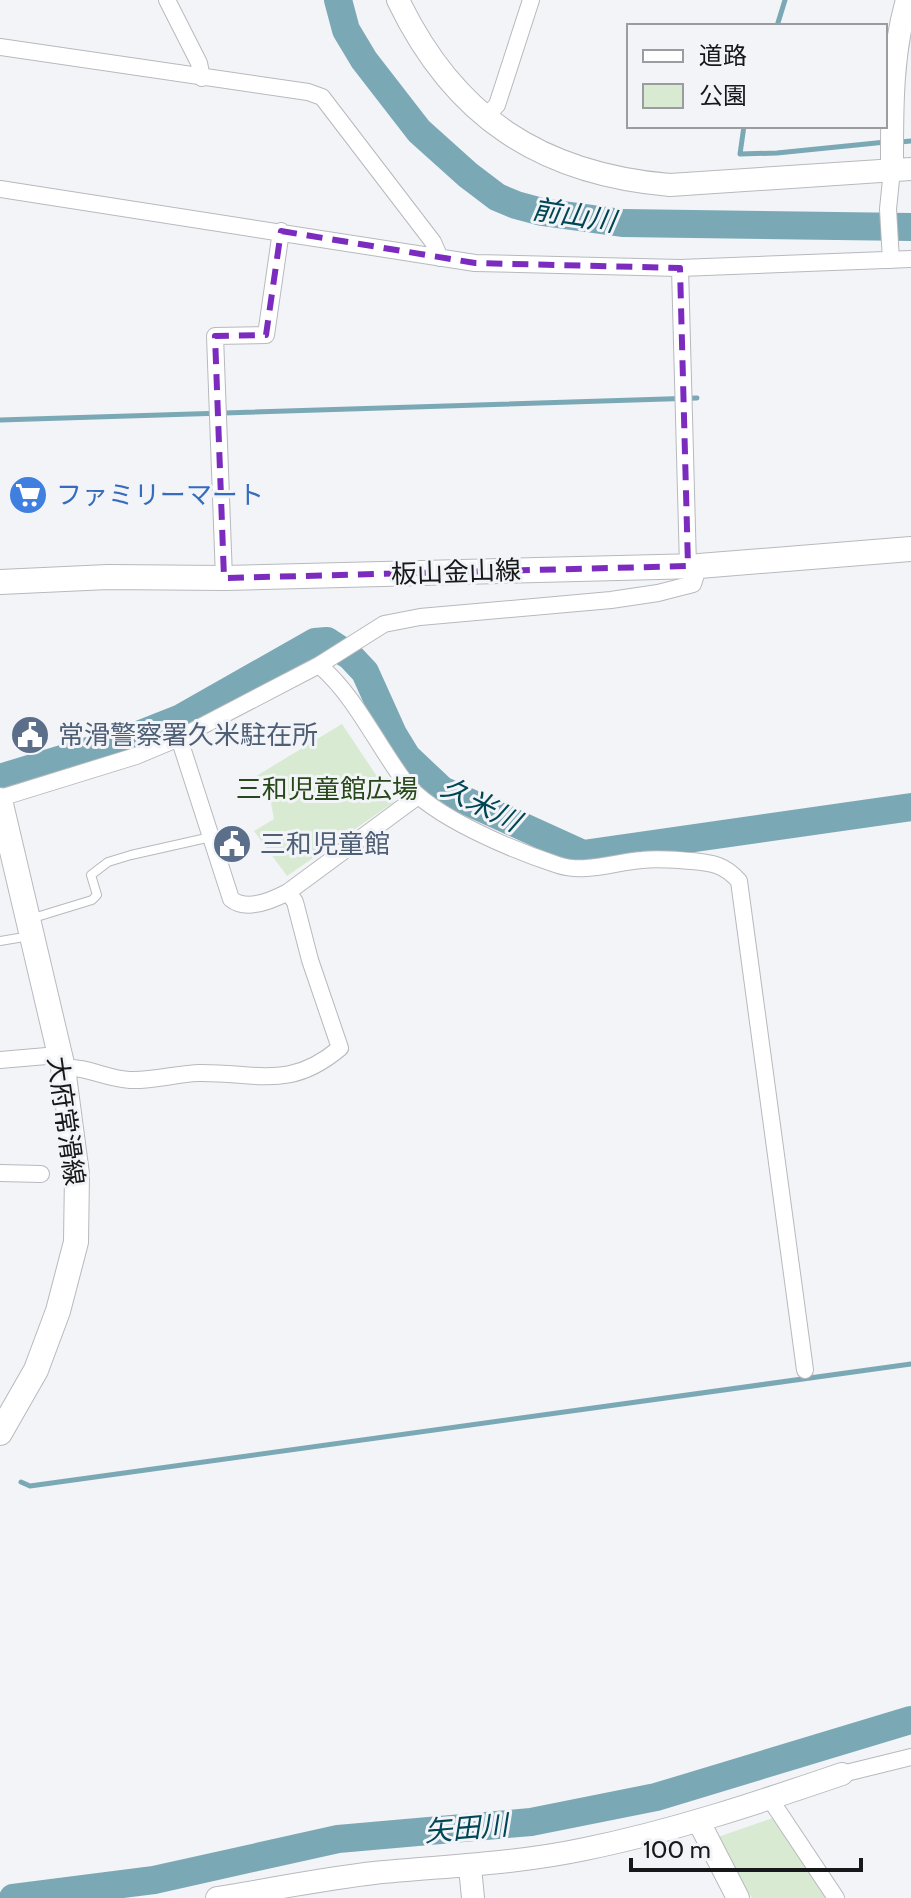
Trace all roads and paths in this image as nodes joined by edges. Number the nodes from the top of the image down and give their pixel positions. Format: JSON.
{"nodes":[{"id":1,"x":167,"y":0,"type":"edge"},
{"id":2,"x":398,"y":0,"type":"edge"},
{"id":3,"x":531,"y":0,"type":"edge"},
{"id":4,"x":907,"y":0,"type":"edge"},
{"id":5,"x":0,"y":47,"type":"edge"},
{"id":6,"x":202,"y":78,"type":"junction"},
{"id":7,"x":485,"y":117,"type":"junction"},
{"id":8,"x":901,"y":169,"type":"edge"},
{"id":9,"x":0,"y":189,"type":"edge"},
{"id":10,"x":281,"y":231,"type":"junction"},
{"id":11,"x":891,"y":252,"type":"junction"},
{"id":12,"x":440,"y":258,"type":"junction"},
{"id":13,"x":911,"y":259,"type":"edge"},
{"id":14,"x":680,"y":268,"type":"junction"},
{"id":15,"x":911,"y":549,"type":"edge"},
{"id":16,"x":694,"y":566,"type":"junction"},
{"id":17,"x":224,"y":578,"type":"junction"},
{"id":18,"x":0,"y":582,"type":"edge"},
{"id":19,"x":319,"y":665,"type":"junction"},
{"id":20,"x":179,"y":738,"type":"junction"},
{"id":21,"x":418,"y":796,"type":"junction"},
{"id":22,"x":0,"y":799,"type":"edge"},
{"id":23,"x":211,"y":837,"type":"junction"},
{"id":24,"x":288,"y":892,"type":"junction"},
{"id":25,"x":29,"y":928,"type":"junction"},
{"id":26,"x":0,"y":941,"type":"edge"},
{"id":27,"x":0,"y":1060,"type":"edge"},
{"id":28,"x":60,"y":1061,"type":"junction"},
{"id":29,"x":0,"y":1173,"type":"edge"},
{"id":30,"x":41,"y":1174,"type":"dead end"},
{"id":31,"x":805,"y":1370,"type":"dead end"},
{"id":32,"x":0,"y":1433,"type":"edge"},
{"id":33,"x":911,"y":1757,"type":"edge"},
{"id":34,"x":842,"y":1774,"type":"joint"},
{"id":35,"x":770,"y":1799,"type":"junction"},
{"id":36,"x":699,"y":1822,"type":"junction"},
{"id":37,"x":470,"y":1867,"type":"junction"},
{"id":38,"x":258,"y":1895,"type":"edge"},
{"id":39,"x":217,"y":1898,"type":"edge"},
{"id":40,"x":473,"y":1898,"type":"edge"},
{"id":41,"x":738,"y":1898,"type":"edge"},
{"id":42,"x":836,"y":1898,"type":"edge"}],
"edges":[{"from":1,"to":6,"type":"street"},
{"from":2,"to":7,"type":"street"},
{"from":3,"to":7,"type":"street"},
{"from":4,"to":8,"type":"street"},
{"from":5,"to":6,"type":"street"},
{"from":6,"to":12,"type":"street"},
{"from":7,"to":8,"type":"street"},
{"from":8,"to":11,"type":"street"},
{"from":9,"to":10,"type":"street"},
{"from":10,"to":12,"type":"street"},
{"from":10,"to":17,"type":"street"},
{"from":11,"to":13,"type":"street"},
{"from":11,"to":14,"type":"street"},
{"from":12,"to":14,"type":"street"},
{"from":14,"to":16,"type":"street"},
{"from":15,"to":16,"type":"main road","name":"板山金山線"},
{"from":16,"to":17,"type":"main road","name":"板山金山線"},
{"from":16,"to":19,"type":"street"},
{"from":17,"to":18,"type":"main road","name":"板山金山線"},
{"from":19,"to":20,"type":"street"},
{"from":19,"to":21,"type":"street"},
{"from":20,"to":22,"type":"street"},
{"from":20,"to":23,"type":"street"},
{"from":21,"to":24,"type":"street"},
{"from":21,"to":31,"type":"street"},
{"from":22,"to":25,"type":"main road","name":"大府常滑線"},
{"from":23,"to":24,"type":"street"},
{"from":23,"to":25,"type":"lane"},
{"from":24,"to":28,"type":"street"},
{"from":25,"to":26,"type":"lane"},
{"from":25,"to":28,"type":"main road","name":"大府常滑線"},
{"from":27,"to":28,"type":"street"},
{"from":28,"to":32,"type":"main road","name":"大府常滑線"},
{"from":29,"to":30,"type":"street"},
{"from":33,"to":34,"type":"street"},
{"from":34,"to":35,"type":"street"},
{"from":35,"to":36,"type":"street"},
{"from":35,"to":42,"type":"street"},
{"from":36,"to":37,"type":"street"},
{"from":36,"to":41,"type":"street"},
{"from":37,"to":38,"type":"street"},
{"from":37,"to":40,"type":"street"},
{"from":38,"to":39,"type":"street"}]}
